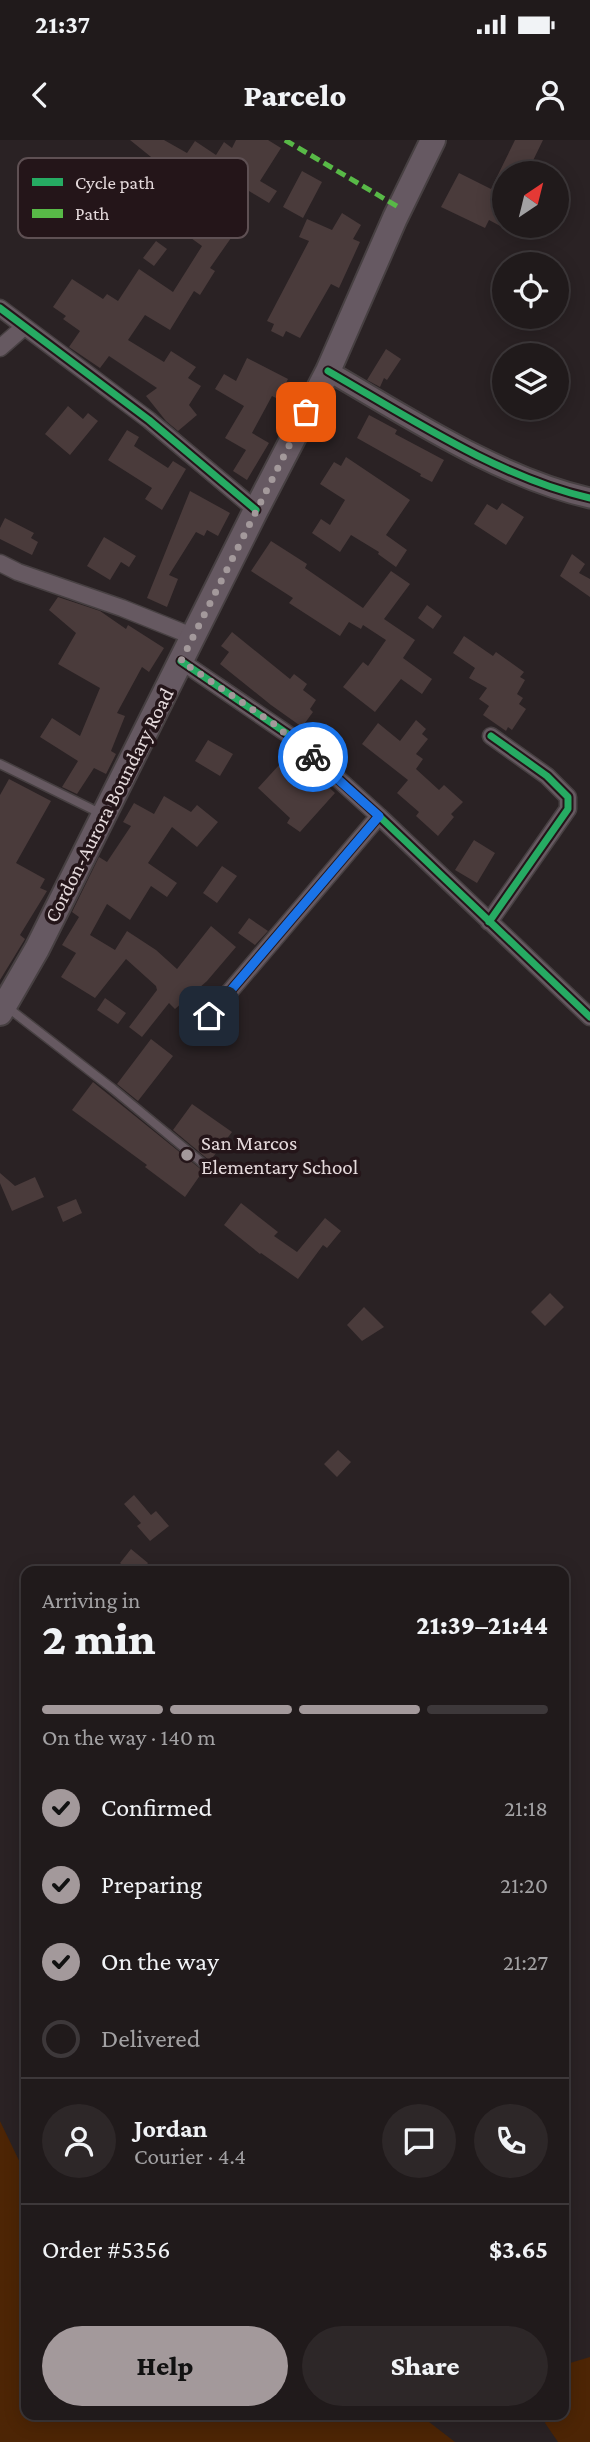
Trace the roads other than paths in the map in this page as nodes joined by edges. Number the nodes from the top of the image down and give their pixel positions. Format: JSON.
{"nodes":[{"id":1,"x":433,"y":140,"type":"edge"},
{"id":2,"x":0,"y":308,"type":"edge"},
{"id":3,"x":24,"y":327,"type":"junction"},
{"id":4,"x":0,"y":348,"type":"edge"},
{"id":5,"x":328,"y":371,"type":"junction"},
{"id":6,"x":590,"y":498,"type":"edge"},
{"id":7,"x":256,"y":510,"type":"junction"},
{"id":8,"x":0,"y":563,"type":"edge"},
{"id":9,"x":192,"y":636,"type":"junction"},
{"id":10,"x":181,"y":661,"type":"junction"},
{"id":11,"x":491,"y":736,"type":"dead end"},
{"id":12,"x":0,"y":764,"type":"edge"},
{"id":13,"x":104,"y":816,"type":"junction"},
{"id":14,"x":379,"y":816,"type":"junction"},
{"id":15,"x":489,"y":922,"type":"junction"},
{"id":16,"x":2,"y":1009,"type":"edge"},
{"id":17,"x":209,"y":1016,"type":"dead end"},
{"id":18,"x":590,"y":1017,"type":"edge"},
{"id":19,"x":205,"y":1165,"type":"dead end"}],
"edges":[{"from":1,"to":5,"type":"main road","name":"Cordon-Aurora Boundary Road"},
{"from":2,"to":3,"type":"street"},
{"from":3,"to":4,"type":"street"},
{"from":3,"to":7,"type":"street"},
{"from":5,"to":6,"type":"street"},
{"from":5,"to":7,"type":"main road","name":"Cordon-Aurora Boundary Road"},
{"from":7,"to":9,"type":"main road","name":"Cordon-Aurora Boundary Road"},
{"from":8,"to":9,"type":"street"},
{"from":9,"to":10,"type":"main road","name":"Cordon-Aurora Boundary Road"},
{"from":10,"to":13,"type":"main road","name":"Cordon-Aurora Boundary Road"},
{"from":10,"to":14,"type":"street"},
{"from":11,"to":15,"type":"street"},
{"from":12,"to":13,"type":"lane"},
{"from":13,"to":16,"type":"main road","name":"Cordon-Aurora Boundary Road"},
{"from":14,"to":15,"type":"street"},
{"from":14,"to":17,"type":"street"},
{"from":15,"to":18,"type":"street"},
{"from":16,"to":19,"type":"lane"}]}
